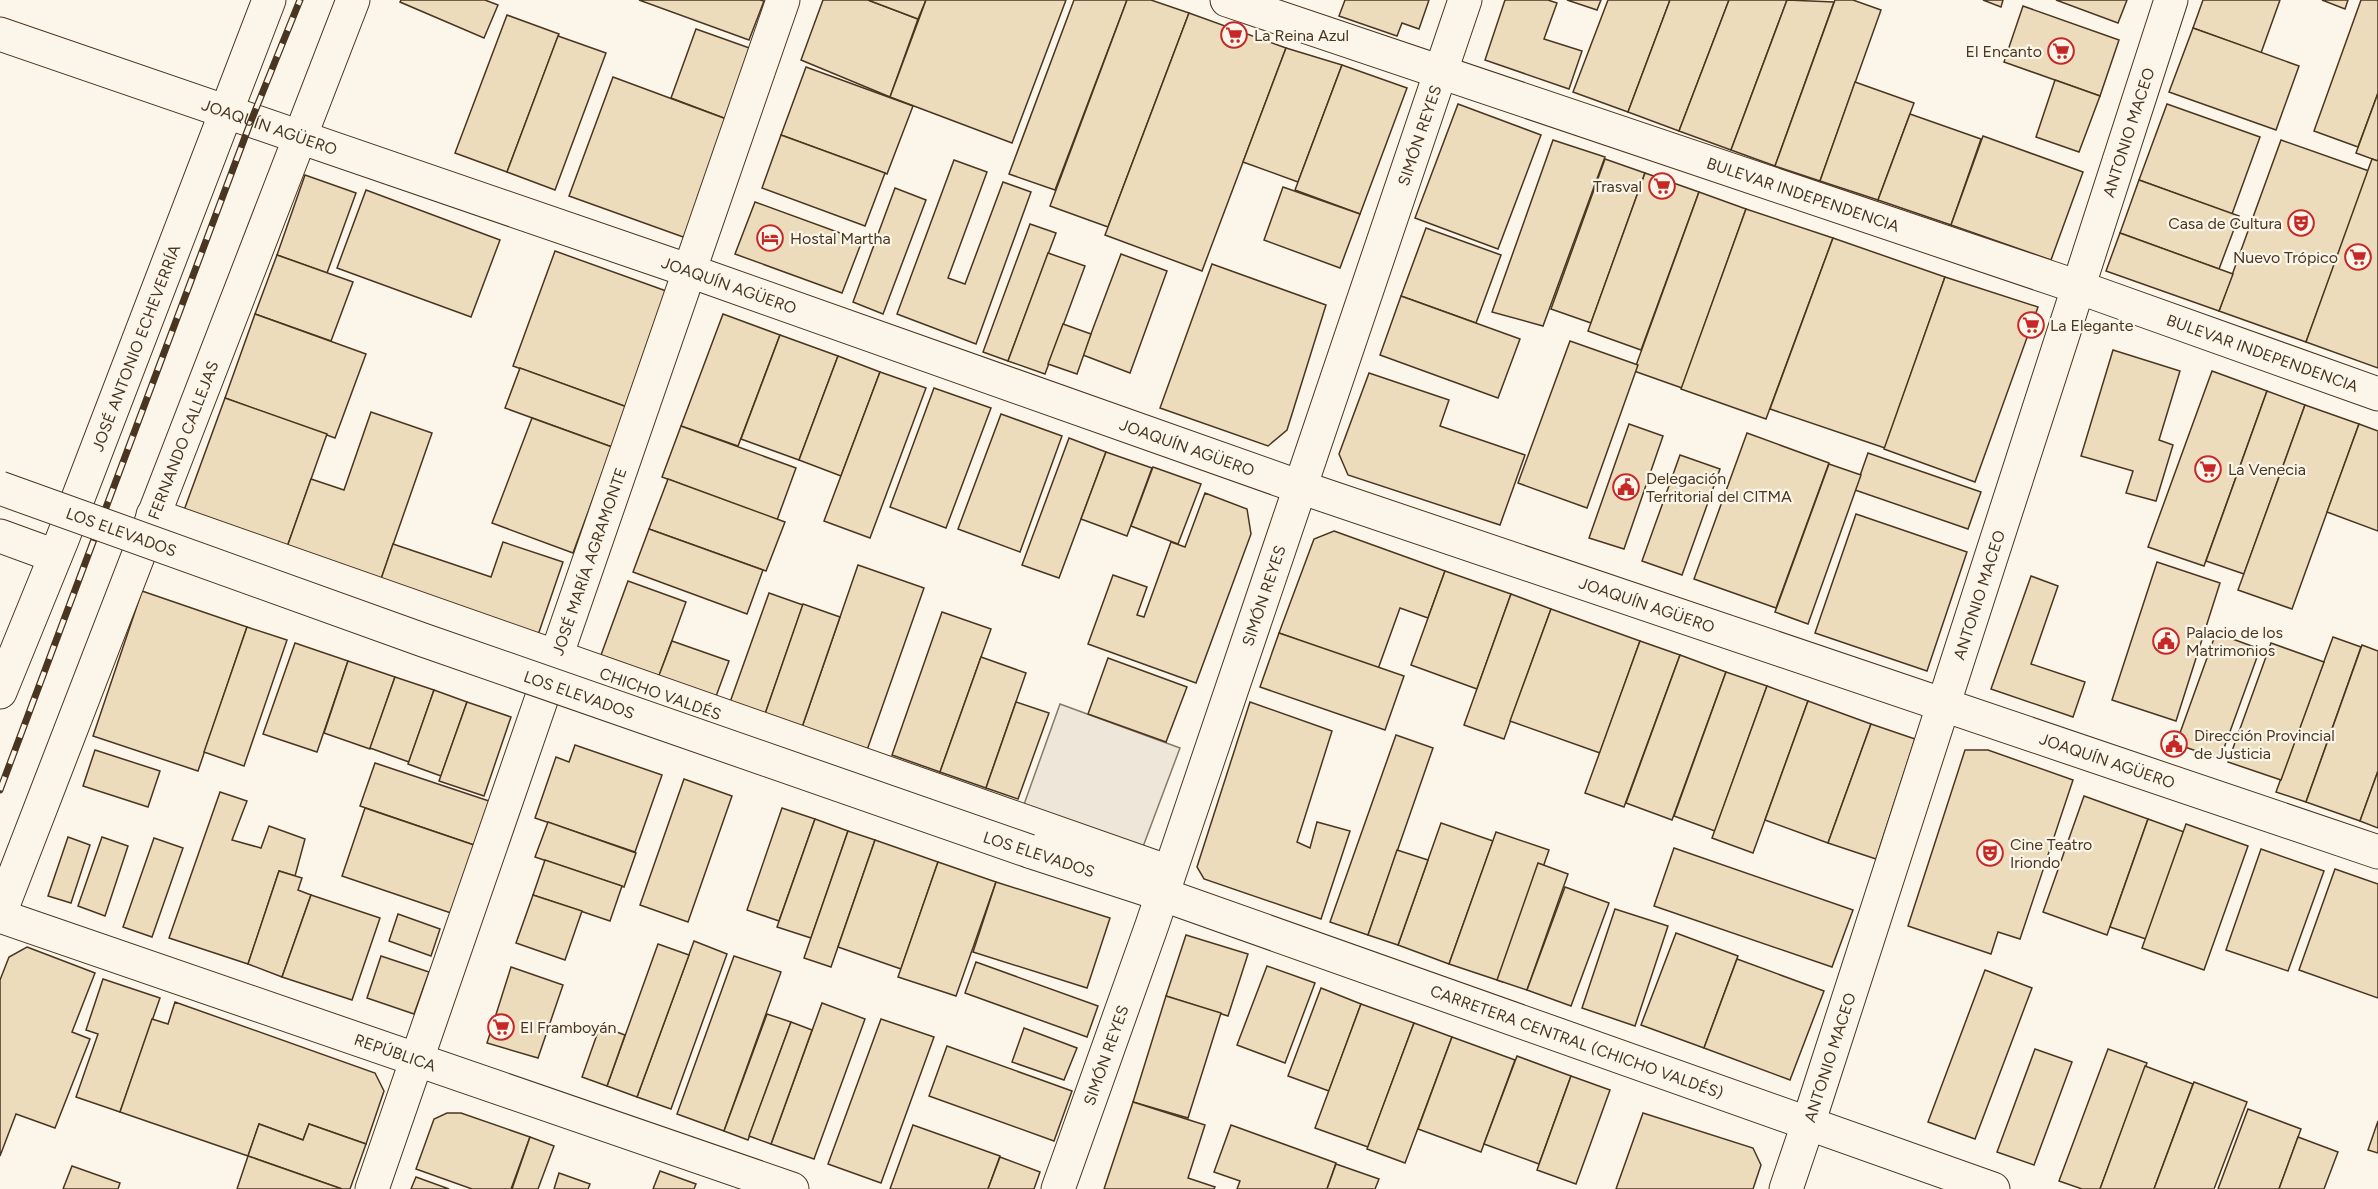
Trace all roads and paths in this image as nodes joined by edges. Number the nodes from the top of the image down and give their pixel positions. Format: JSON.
{"nodes":[{"id":1,"x":269,"y":0,"type":"edge"},
{"id":2,"x":352,"y":0,"type":"edge"},
{"id":3,"x":783,"y":0,"type":"edge"},
{"id":4,"x":1227,"y":0,"type":"edge"},
{"id":5,"x":1465,"y":0,"type":"edge"},
{"id":6,"x":2171,"y":0,"type":"edge"},
{"id":7,"x":0,"y":34,"type":"edge"},
{"id":8,"x":1441,"y":73,"type":"junction"},
{"id":9,"x":228,"y":112,"type":"junction"},
{"id":10,"x":298,"y":137,"type":"junction"},
{"id":11,"x":690,"y":271,"type":"junction"},
{"id":12,"x":2078,"y":287,"type":"junction"},
{"id":13,"x":2378,"y":394,"type":"edge"},
{"id":14,"x":1300,"y":487,"type":"junction"},
{"id":15,"x":0,"y":488,"type":"edge"},
{"id":16,"x":153,"y":515,"type":"junction"},
{"id":17,"x":0,"y":536,"type":"edge"},
{"id":18,"x":55,"y":556,"type":"junction"},
{"id":19,"x":557,"y":656,"type":"junction"},
{"id":20,"x":0,"y":692,"type":"edge"},
{"id":21,"x":1943,"y":704,"type":"junction"},
{"id":22,"x":2378,"y":852,"type":"edge"},
{"id":23,"x":1165,"y":883,"type":"junction"},
{"id":24,"x":0,"y":914,"type":"edge"},
{"id":25,"x":417,"y":1061,"type":"junction"},
{"id":26,"x":1808,"y":1124,"type":"junction"},
{"id":27,"x":372,"y":1189,"type":"edge"},
{"id":28,"x":792,"y":1189,"type":"edge"},
{"id":29,"x":1058,"y":1189,"type":"edge"},
{"id":30,"x":1786,"y":1189,"type":"edge"},
{"id":31,"x":1993,"y":1189,"type":"edge"}],
"edges":[{"from":1,"to":9,"type":"street","name":"JOSÉ ANTONIO ECHEVERRÍA"},
{"from":2,"to":10,"type":"street","name":"FERNANDO CALLEJAS"},
{"from":3,"to":11,"type":"street","name":"JOSÉ MARÍA AGRAMONTE"},
{"from":4,"to":8,"type":"street","name":"BULEVAR INDEPENDENCIA"},
{"from":5,"to":8,"type":"street","name":"SIMÓN REYES"},
{"from":6,"to":12,"type":"street","name":"ANTONIO MACEO"},
{"from":7,"to":9,"type":"street","name":"JOAQUÍN AGÜERO"},
{"from":8,"to":12,"type":"street","name":"BULEVAR INDEPENDENCIA"},
{"from":8,"to":14,"type":"street","name":"SIMÓN REYES"},
{"from":9,"to":10,"type":"street","name":"JOAQUÍN AGÜERO"},
{"from":9,"to":18,"type":"street","name":"JOSÉ ANTONIO ECHEVERRÍA"},
{"from":10,"to":11,"type":"street","name":"JOAQUÍN AGÜERO"},
{"from":10,"to":16,"type":"street","name":"FERNANDO CALLEJAS"},
{"from":11,"to":14,"type":"street","name":"JOAQUÍN AGÜERO"},
{"from":11,"to":19,"type":"street","name":"JOSÉ MARÍA AGRAMONTE"},
{"from":12,"to":13,"type":"street","name":"BULEVAR INDEPENDENCIA"},
{"from":12,"to":21,"type":"street","name":"ANTONIO MACEO"},
{"from":14,"to":21,"type":"street","name":"JOAQUÍN AGÜERO"},
{"from":14,"to":23,"type":"street","name":"SIMÓN REYES"},
{"from":15,"to":23,"type":"street","name":"LOS ELEVADOS","bridge":true},
{"from":16,"to":19,"type":"street","name":"CHICHO VALDÉS"},
{"from":16,"to":24,"type":"street","name":"FERNANDO CALLEJAS"},
{"from":17,"to":18,"type":"street"},
{"from":18,"to":20,"type":"street","name":"JOSÉ ANTONIO ECHEVERRÍA"},
{"from":19,"to":23,"type":"street","name":"CHICHO VALDÉS"},
{"from":19,"to":25,"type":"street","name":"JOSÉ MARÍA AGRAMONTE"},
{"from":21,"to":22,"type":"street","name":"JOAQUÍN AGÜERO"},
{"from":21,"to":26,"type":"street","name":"ANTONIO MACEO"},
{"from":23,"to":26,"type":"street","name":"CARRETERA CENTRAL (CHICHO VALDÉS)"},
{"from":23,"to":29,"type":"street","name":"SIMÓN REYES"},
{"from":24,"to":25,"type":"street","name":"REPÚBLICA"},
{"from":25,"to":27,"type":"street","name":"JOSÉ MARÍA AGRAMONTE"},
{"from":25,"to":28,"type":"street","name":"REPÚBLICA"},
{"from":26,"to":30,"type":"street","name":"ANTONIO MACEO"},
{"from":26,"to":31,"type":"street","name":"CARRETERA CENTRAL (CHICHO VALDÉS)"}]}
